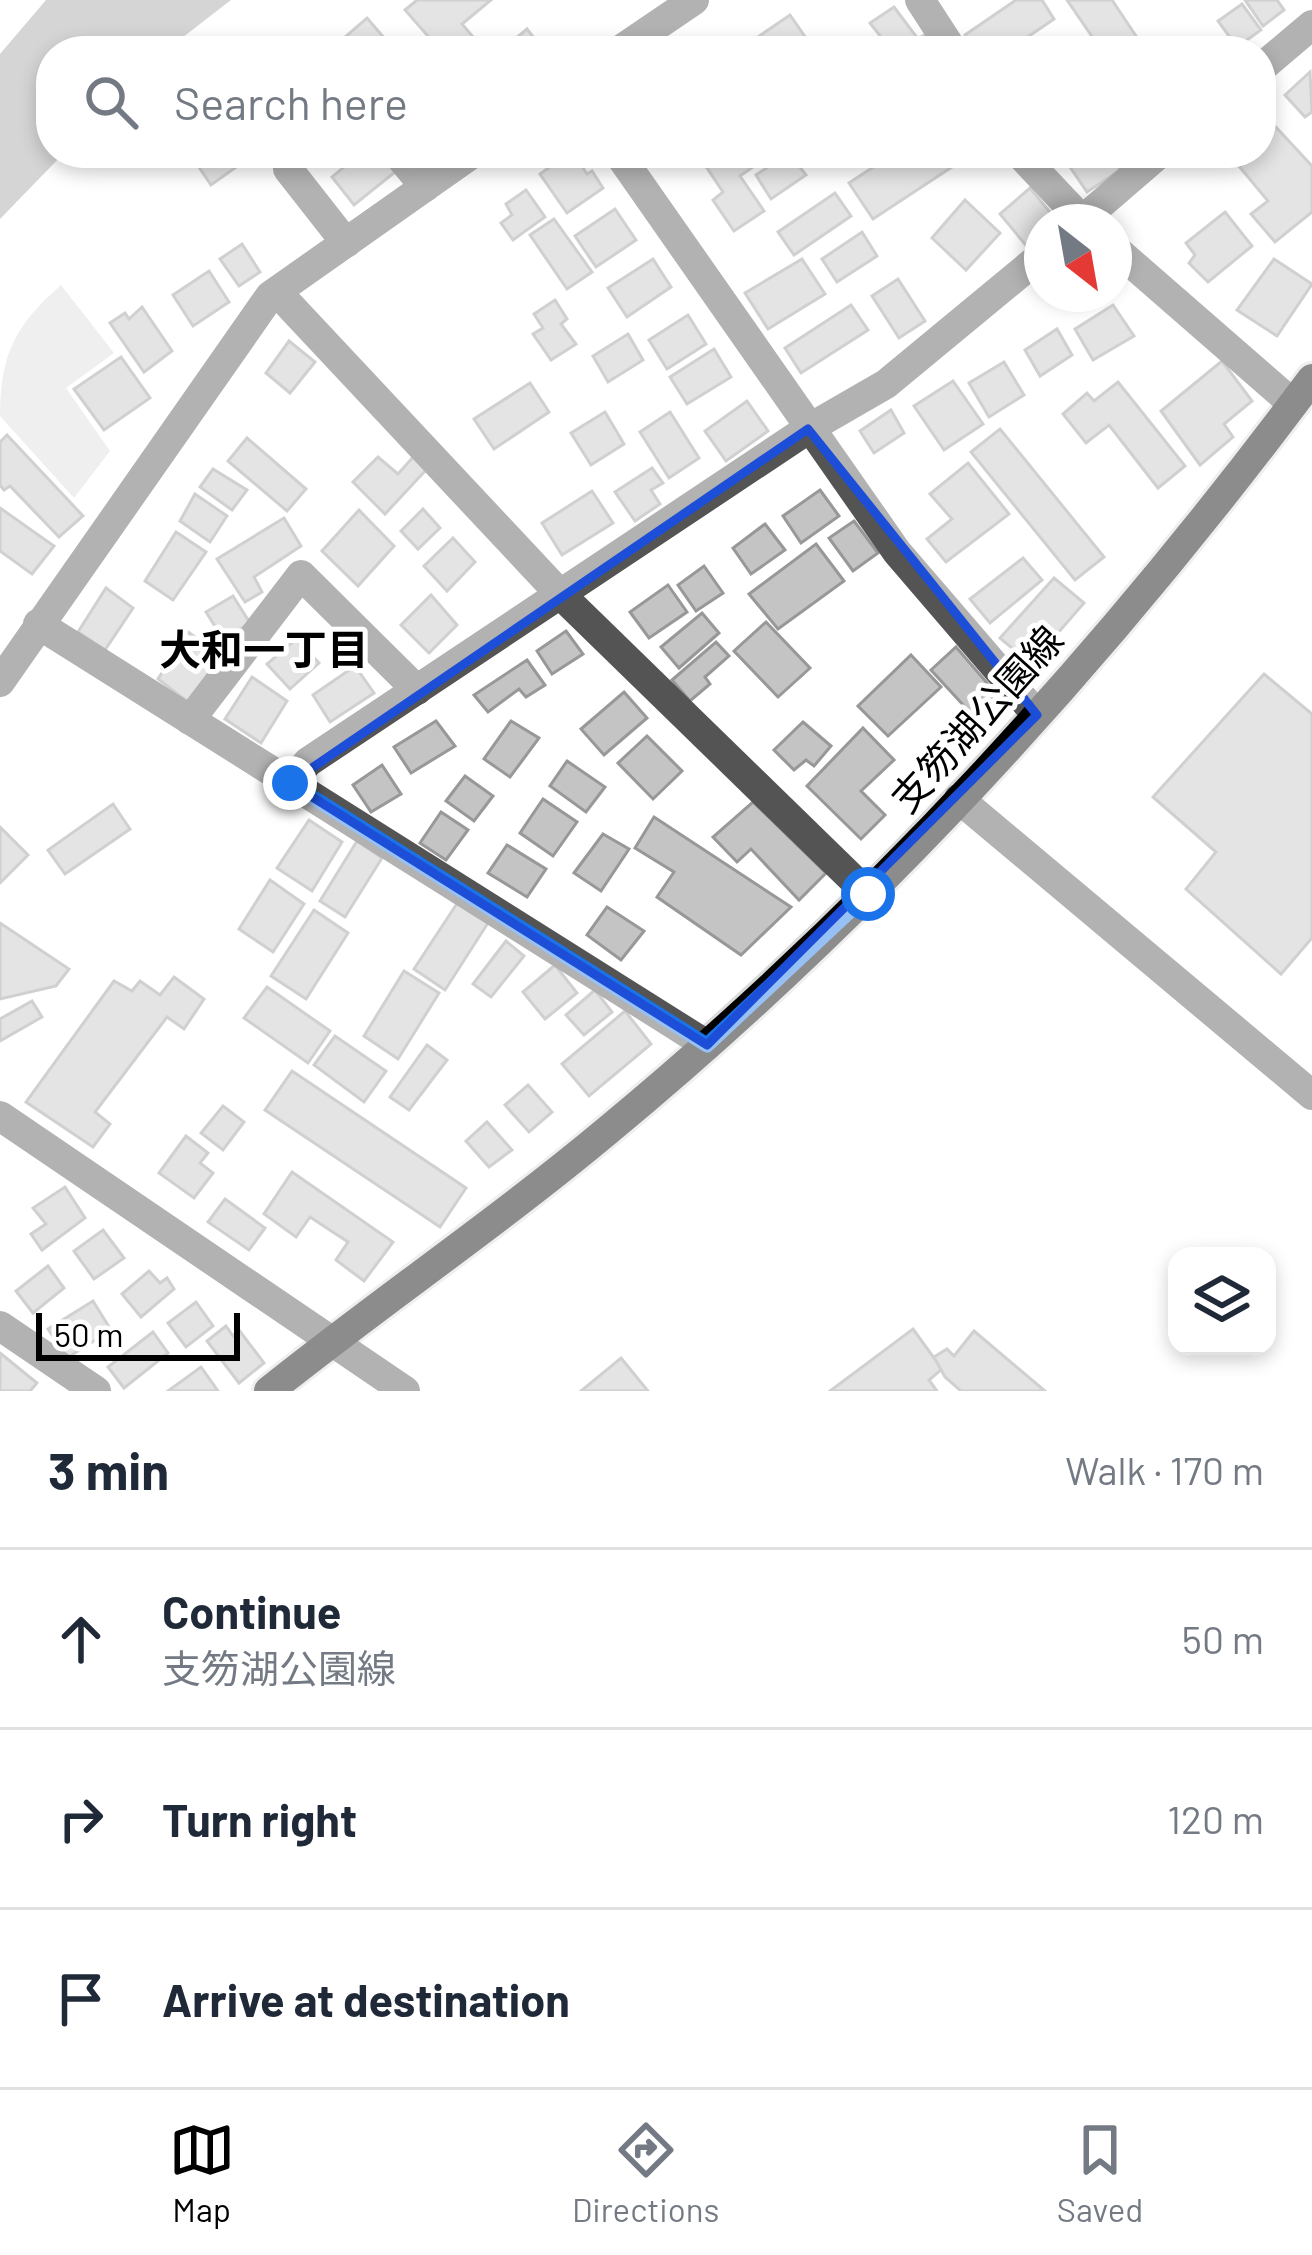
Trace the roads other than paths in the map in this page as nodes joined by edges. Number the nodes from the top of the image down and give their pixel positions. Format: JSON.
{"nodes":[{"id":1,"x":694,"y":0,"type":"edge"},
{"id":2,"x":920,"y":0,"type":"edge"},
{"id":3,"x":1312,"y":25,"type":"edge"},
{"id":4,"x":641,"y":36,"type":"edge"},
{"id":5,"x":943,"y":36,"type":"edge"},
{"id":6,"x":1276,"y":55,"type":"edge"},
{"id":7,"x":409,"y":168,"type":"edge"},
{"id":8,"x":451,"y":168,"type":"edge"},
{"id":9,"x":628,"y":168,"type":"edge"},
{"id":10,"x":1033,"y":168,"type":"edge"},
{"id":11,"x":1143,"y":168,"type":"edge"},
{"id":12,"x":288,"y":169,"type":"dead end"},
{"id":13,"x":425,"y":187,"type":"junction"},
{"id":14,"x":1066,"y":204,"type":"edge"},
{"id":15,"x":1102,"y":204,"type":"edge"},
{"id":16,"x":346,"y":242,"type":"junction"},
{"id":17,"x":1132,"y":264,"type":"edge"},
{"id":18,"x":1024,"y":270,"type":"edge"},
{"id":19,"x":277,"y":292,"type":"junction"},
{"id":20,"x":1312,"y":379,"type":"edge"},
{"id":21,"x":1293,"y":404,"type":"junction"},
{"id":22,"x":808,"y":429,"type":"junction"},
{"id":23,"x":560,"y":594,"type":"junction"},
{"id":24,"x":38,"y":624,"type":"junction"},
{"id":25,"x":0,"y":682,"type":"edge"},
{"id":26,"x":417,"y":690,"type":"junction"},
{"id":27,"x":1037,"y":715,"type":"junction"},
{"id":28,"x":190,"y":720,"type":"junction"},
{"id":29,"x":290,"y":783,"type":"junction"},
{"id":30,"x":959,"y":800,"type":"junction"},
{"id":31,"x":868,"y":894,"type":"junction"},
{"id":32,"x":707,"y":1045,"type":"junction"},
{"id":33,"x":1312,"y":1095,"type":"edge"},
{"id":34,"x":0,"y":1116,"type":"edge"},
{"id":35,"x":0,"y":1326,"type":"edge"},
{"id":36,"x":332,"y":1341,"type":"junction"},
{"id":37,"x":96,"y":1391,"type":"edge"},
{"id":38,"x":269,"y":1391,"type":"edge"},
{"id":39,"x":405,"y":1391,"type":"edge"}],
"edges":[{"from":1,"to":4,"type":"street"},
{"from":2,"to":5,"type":"street"},
{"from":3,"to":6,"type":"street"},
{"from":7,"to":13,"type":"street"},
{"from":8,"to":13,"type":"street"},
{"from":9,"to":22,"type":"street"},
{"from":10,"to":14,"type":"street"},
{"from":11,"to":15,"type":"street"},
{"from":12,"to":16,"type":"street"},
{"from":13,"to":16,"type":"street"},
{"from":16,"to":19,"type":"street"},
{"from":17,"to":21,"type":"street"},
{"from":18,"to":22,"type":"street"},
{"from":19,"to":23,"type":"street"},
{"from":19,"to":24,"type":"street"},
{"from":20,"to":21,"type":"main road","name":"支笏湖公園線"},
{"from":21,"to":27,"type":"main road","name":"支笏湖公園線"},
{"from":22,"to":23,"type":"street"},
{"from":22,"to":27,"type":"street"},
{"from":23,"to":26,"type":"street"},
{"from":23,"to":31,"type":"street"},
{"from":24,"to":25,"type":"street"},
{"from":24,"to":28,"type":"street"},
{"from":26,"to":28,"type":"street"},
{"from":26,"to":29,"type":"street"},
{"from":27,"to":30,"type":"main road","name":"支笏湖公園線"},
{"from":28,"to":29,"type":"street"},
{"from":29,"to":32,"type":"street"},
{"from":30,"to":31,"type":"main road","name":"支笏湖公園線"},
{"from":30,"to":33,"type":"street"},
{"from":31,"to":32,"type":"main road","name":"支笏湖公園線"},
{"from":32,"to":36,"type":"main road","name":"支笏湖公園線"},
{"from":34,"to":36,"type":"street"},
{"from":35,"to":37,"type":"street"},
{"from":36,"to":38,"type":"main road","name":"支笏湖公園線"},
{"from":36,"to":39,"type":"street"}]}
